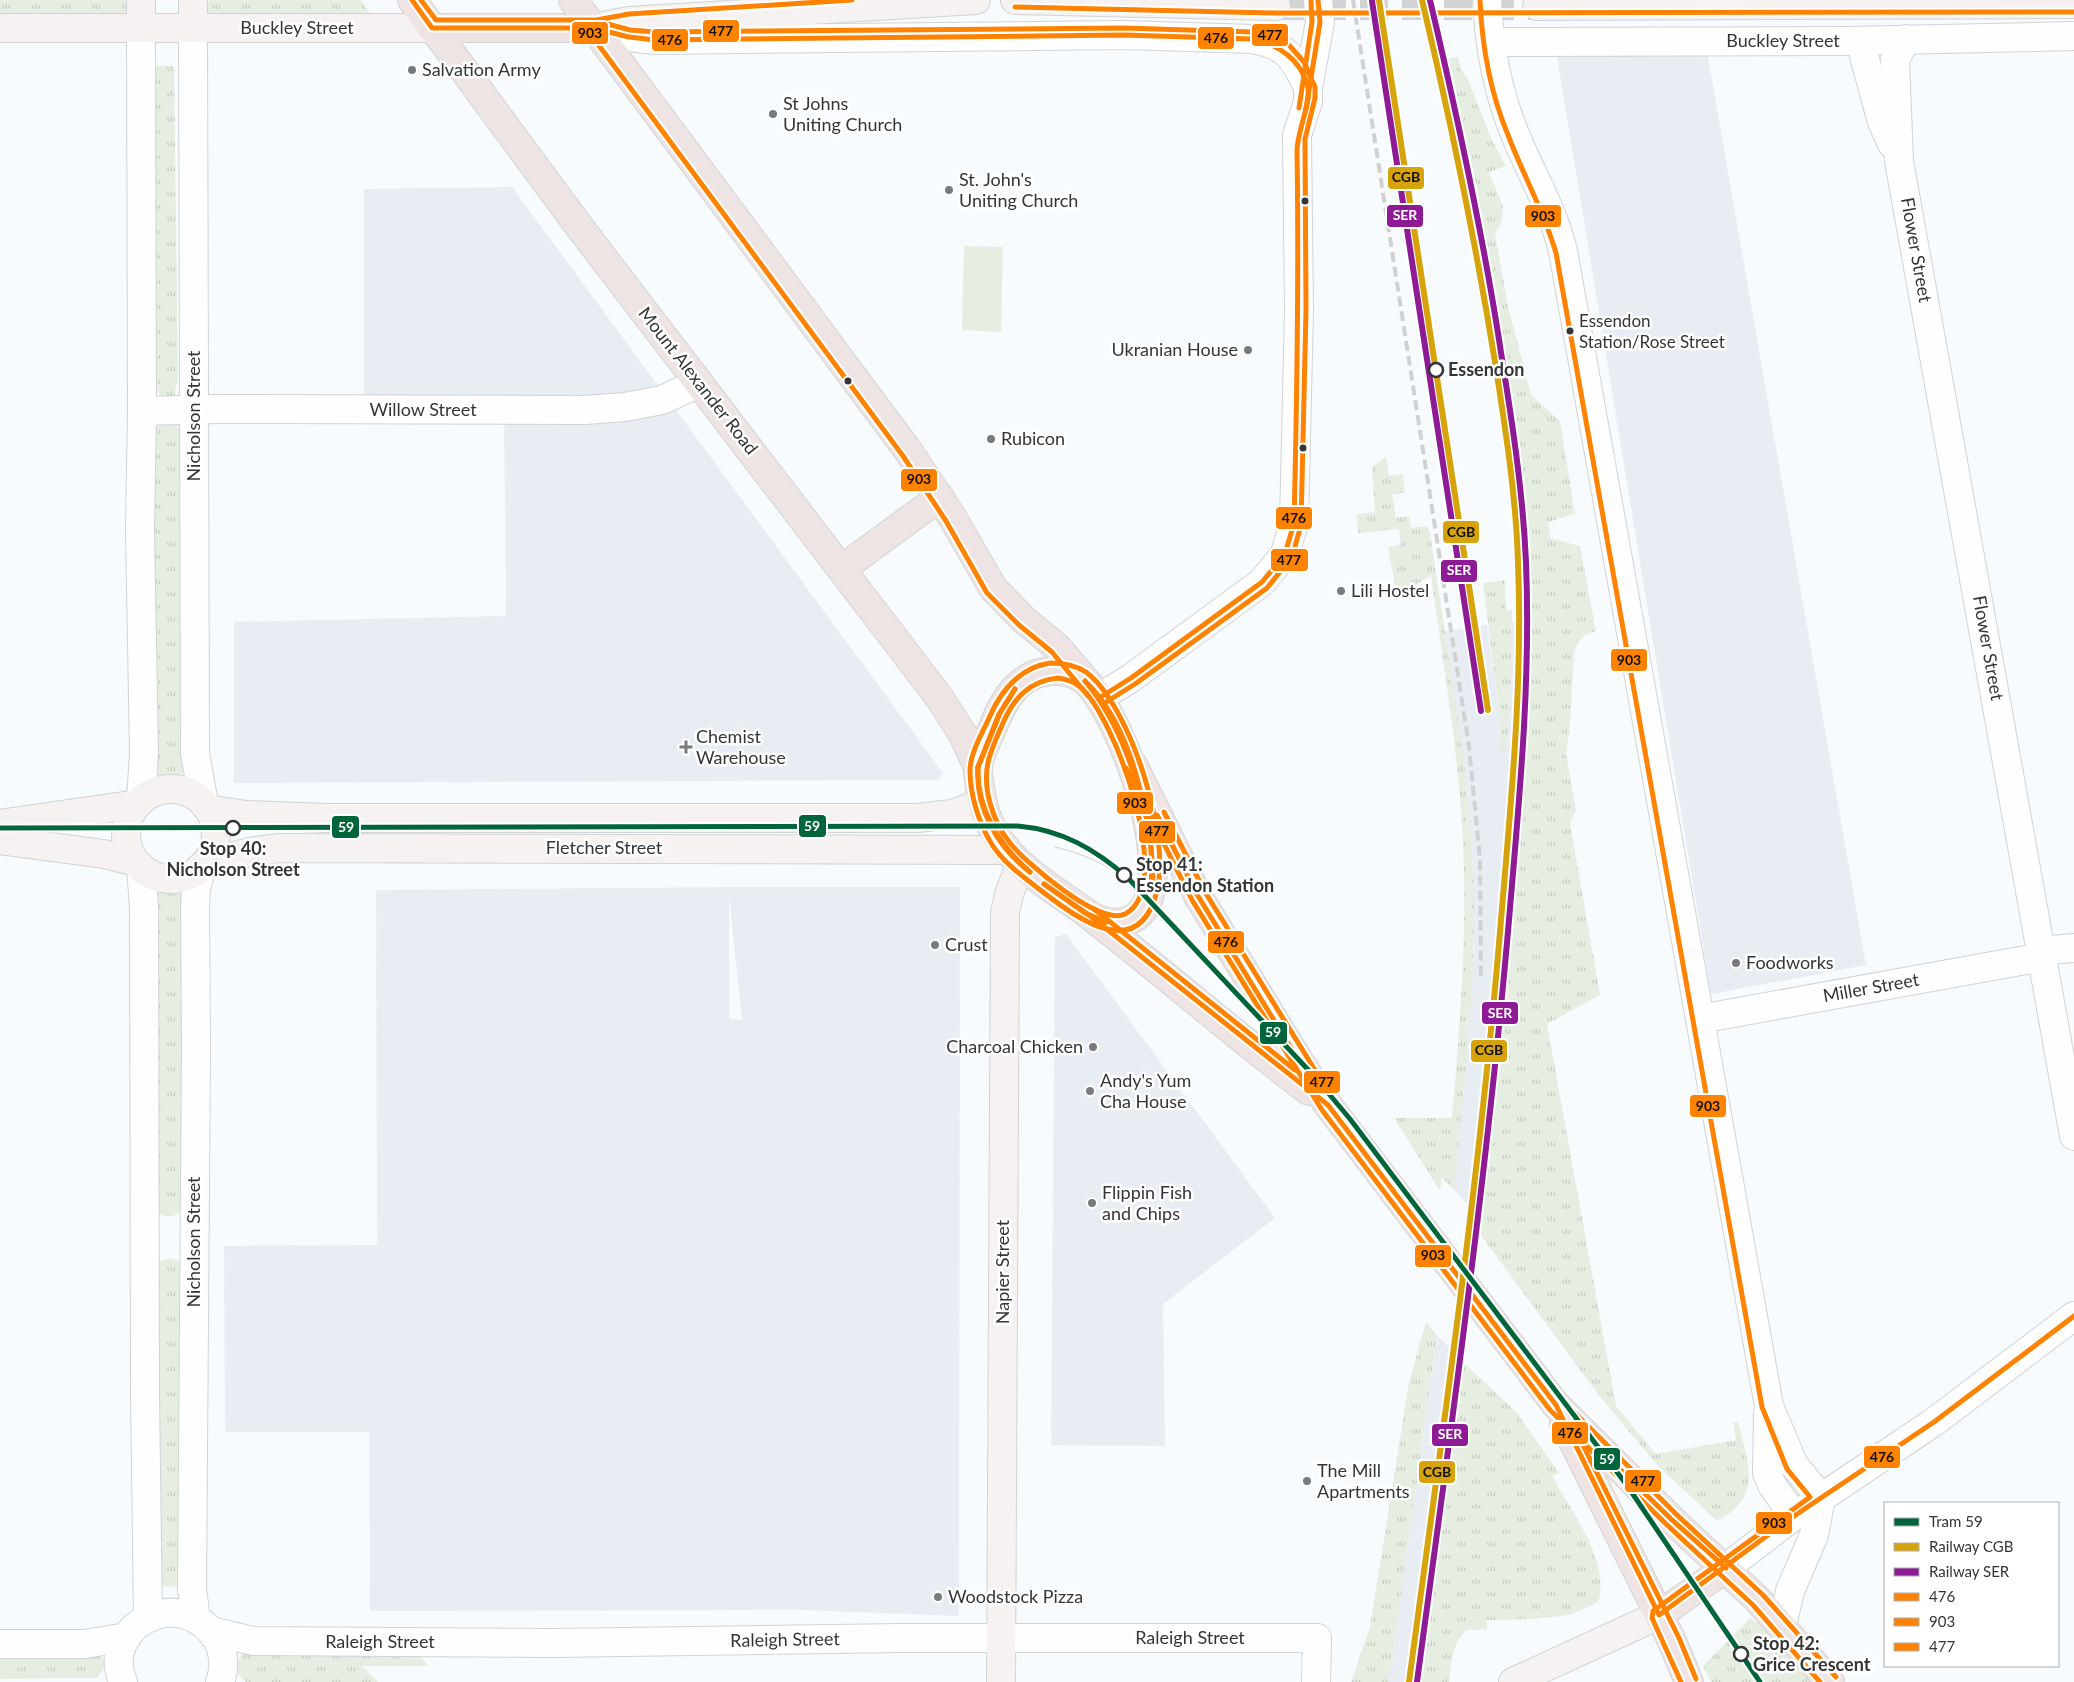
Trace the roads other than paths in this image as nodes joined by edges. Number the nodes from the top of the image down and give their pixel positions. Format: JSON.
{"nodes":[{"id":1,"x":141,"y":0,"type":"edge"},
{"id":2,"x":193,"y":0,"type":"edge"},
{"id":3,"x":412,"y":0,"type":"edge"},
{"id":4,"x":574,"y":0,"type":"edge"},
{"id":5,"x":976,"y":0,"type":"edge"},
{"id":6,"x":1015,"y":0,"type":"edge"},
{"id":7,"x":1318,"y":0,"type":"edge"},
{"id":8,"x":1487,"y":4,"type":"edge"},
{"id":9,"x":2074,"y":4,"type":"edge"},
{"id":10,"x":1276,"y":6,"type":"tunnel mouth"},
{"id":11,"x":1536,"y":6,"type":"tunnel mouth"},
{"id":12,"x":0,"y":28,"type":"edge"},
{"id":13,"x":141,"y":28,"type":"junction"},
{"id":14,"x":193,"y":28,"type":"junction"},
{"id":15,"x":432,"y":28,"type":"junction"},
{"id":16,"x":593,"y":28,"type":"junction"},
{"id":17,"x":2074,"y":36,"type":"edge"},
{"id":18,"x":1906,"y":39,"type":"junction"},
{"id":19,"x":1860,"y":41,"type":"junction"},
{"id":20,"x":1491,"y":42,"type":"junction"},
{"id":21,"x":1308,"y":88,"type":"junction"},
{"id":22,"x":1899,"y":161,"type":"junction"},
{"id":23,"x":699,"y":383,"type":"junction"},
{"id":24,"x":194,"y":410,"type":"junction"},
{"id":25,"x":142,"y":411,"type":"junction"},
{"id":26,"x":940,"y":497,"type":"junction"},
{"id":27,"x":843,"y":568,"type":"junction"},
{"id":28,"x":1096,"y":694,"type":"junction"},
{"id":29,"x":1133,"y":765,"type":"junction"},
{"id":30,"x":978,"y":767,"type":"junction"},
{"id":31,"x":140,"y":802,"type":"junction"},
{"id":32,"x":983,"y":803,"type":"junction"},
{"id":33,"x":206,"y":806,"type":"junction"},
{"id":34,"x":0,"y":824,"type":"edge"},
{"id":35,"x":0,"y":840,"type":"edge"},
{"id":36,"x":1012,"y":857,"type":"junction"},
{"id":37,"x":138,"y":864,"type":"junction"},
{"id":38,"x":204,"y":864,"type":"junction"},
{"id":39,"x":1089,"y":915,"type":"junction"},
{"id":40,"x":2074,"y":948,"type":"edge"},
{"id":41,"x":2042,"y":954,"type":"junction"},
{"id":42,"x":1700,"y":1019,"type":"junction"},
{"id":43,"x":1328,"y":1105,"type":"junction"},
{"id":44,"x":2074,"y":1136,"type":"edge"},
{"id":45,"x":2074,"y":1316,"type":"edge"},
{"id":46,"x":1556,"y":1406,"type":"junction"},
{"id":47,"x":1769,"y":1406,"type":"junction"},
{"id":48,"x":1821,"y":1498,"type":"junction"},
{"id":49,"x":1794,"y":1516,"type":"junction"},
{"id":50,"x":1726,"y":1568,"type":"junction"},
{"id":51,"x":1659,"y":1615,"type":"junction"},
{"id":52,"x":148,"y":1617,"type":"junction"},
{"id":53,"x":204,"y":1624,"type":"junction"},
{"id":54,"x":1782,"y":1626,"type":"junction"},
{"id":55,"x":127,"y":1637,"type":"junction"},
{"id":56,"x":1000,"y":1638,"type":"junction"},
{"id":57,"x":0,"y":1644,"type":"edge"},
{"id":58,"x":123,"y":1682,"type":"edge"},
{"id":59,"x":220,"y":1682,"type":"edge"},
{"id":60,"x":1001,"y":1682,"type":"edge"},
{"id":61,"x":1316,"y":1682,"type":"edge"},
{"id":62,"x":1512,"y":1682,"type":"edge"},
{"id":63,"x":1689,"y":1682,"type":"edge"},
{"id":64,"x":1830,"y":1682,"type":"edge"}],
"edges":[{"from":1,"to":13,"type":"street"},
{"from":2,"to":14,"type":"street"},
{"from":3,"to":15,"type":"main road","name":"Mount Alexander Road"},
{"from":4,"to":16,"type":"main road"},
{"from":5,"to":16,"type":"street","name":"Buckley Street"},
{"from":6,"to":10,"type":"street"},
{"from":7,"to":21,"type":"street"},
{"from":8,"to":20,"type":"street"},
{"from":9,"to":11,"type":"street","name":"Buckley Street"},
{"from":12,"to":13,"type":"street","name":"Buckley Street"},
{"from":13,"to":14,"type":"street","name":"Buckley Street"},
{"from":13,"to":25,"type":"street"},
{"from":14,"to":15,"type":"street","name":"Buckley Street"},
{"from":14,"to":24,"type":"street","name":"Nicholson Street"},
{"from":15,"to":16,"type":"main road","name":"Buckley Street"},
{"from":15,"to":23,"type":"main road","name":"Mount Alexander Road"},
{"from":16,"to":21,"type":"street","name":"Buckley Street"},
{"from":16,"to":26,"type":"main road"},
{"from":17,"to":18,"type":"street","name":"Buckley Street"},
{"from":18,"to":19,"type":"street","name":"Buckley Street"},
{"from":18,"to":22,"type":"street","name":"Flower Street"},
{"from":19,"to":20,"type":"street","name":"Buckley Street"},
{"from":19,"to":22,"type":"street","name":"Flower Street"},
{"from":20,"to":42,"type":"street"},
{"from":21,"to":28,"type":"street"},
{"from":22,"to":41,"type":"street","name":"Flower Street"},
{"from":23,"to":24,"type":"street","name":"Willow Street"},
{"from":23,"to":27,"type":"main road","name":"Mount Alexander Road"},
{"from":24,"to":25,"type":"street","name":"Willow Street"},
{"from":24,"to":33,"type":"street","name":"Nicholson Street"},
{"from":25,"to":31,"type":"street"},
{"from":26,"to":27,"type":"main road"},
{"from":26,"to":28,"type":"main road"},
{"from":27,"to":30,"type":"main road","name":"Mount Alexander Road"},
{"from":28,"to":29,"type":"main road"},
{"from":28,"to":30,"type":"main road"},
{"from":29,"to":39,"type":"main road"},
{"from":29,"to":43,"type":"main road"},
{"from":30,"to":32,"type":"main road"},
{"from":31,"to":33,"type":"street"},
{"from":31,"to":34,"type":"street"},
{"from":31,"to":37,"type":"street"},
{"from":32,"to":33,"type":"street","name":"Fletcher Street"},
{"from":32,"to":36,"type":"main road"},
{"from":33,"to":38,"type":"street"},
{"from":35,"to":37,"type":"street"},
{"from":36,"to":38,"type":"street","name":"Fletcher Street"},
{"from":36,"to":39,"type":"main road"},
{"from":36,"to":56,"type":"street","name":"Napier Street"},
{"from":37,"to":38,"type":"street"},
{"from":37,"to":52,"type":"street"},
{"from":38,"to":53,"type":"street","name":"Nicholson Street"},
{"from":39,"to":43,"type":"main road"},
{"from":40,"to":41,"type":"street","name":"Miller Street"},
{"from":41,"to":42,"type":"street","name":"Miller Street"},
{"from":41,"to":44,"type":"street","name":"Flower Street"},
{"from":42,"to":47,"type":"street"},
{"from":43,"to":46,"type":"main road"},
{"from":45,"to":48,"type":"street"},
{"from":46,"to":50,"type":"main road"},
{"from":46,"to":51,"type":"main road"},
{"from":47,"to":48,"type":"street"},
{"from":47,"to":49,"type":"street"},
{"from":48,"to":49,"type":"street"},
{"from":48,"to":54,"type":"street"},
{"from":49,"to":50,"type":"street"},
{"from":50,"to":51,"type":"main road"},
{"from":50,"to":54,"type":"main road"},
{"from":51,"to":62,"type":"street"},
{"from":51,"to":63,"type":"main road"},
{"from":52,"to":53,"type":"street","name":"Raleigh Street"},
{"from":52,"to":55,"type":"street"},
{"from":53,"to":56,"type":"street","name":"Raleigh Street"},
{"from":53,"to":59,"type":"street","name":"Nicholson Street"},
{"from":54,"to":64,"type":"main road"},
{"from":55,"to":57,"type":"street"},
{"from":55,"to":58,"type":"street"},
{"from":56,"to":60,"type":"street","name":"Napier Street"},
{"from":56,"to":61,"type":"street","name":"Raleigh Street"}]}
